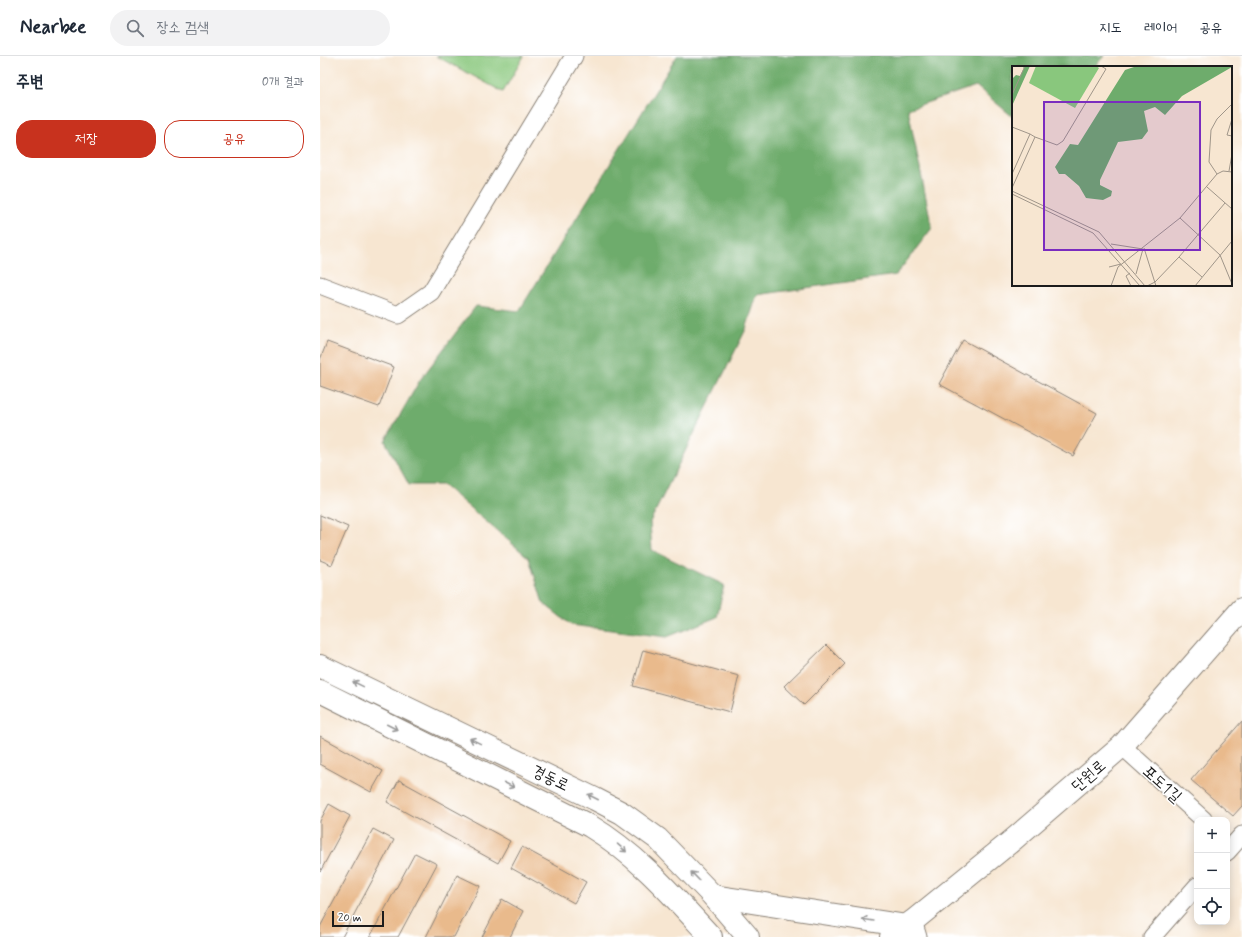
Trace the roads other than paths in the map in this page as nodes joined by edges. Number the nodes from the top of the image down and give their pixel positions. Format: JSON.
{"nodes":[{"id":1,"x":574,"y":56,"type":"edge"},
{"id":2,"x":320,"y":285,"type":"edge"},
{"id":3,"x":1242,"y":609,"type":"edge"},
{"id":4,"x":320,"y":666,"type":"edge"},
{"id":5,"x":320,"y":691,"type":"edge"},
{"id":6,"x":1122,"y":746,"type":"junction"},
{"id":7,"x":1201,"y":817,"type":"edge"},
{"id":8,"x":1194,"y":889,"type":"edge"},
{"id":9,"x":714,"y":896,"type":"junction"},
{"id":10,"x":906,"y":932,"type":"edge"},
{"id":11,"x":711,"y":937,"type":"edge"},
{"id":12,"x":748,"y":937,"type":"edge"},
{"id":13,"x":1152,"y":937,"type":"edge"}],
"edges":[{"from":1,"to":2,"type":"street"},
{"from":3,"to":6,"type":"street","name":"단원로"},
{"from":9,"to":4,"type":"street","name":"경동로","one_way":true},
{"from":5,"to":11,"type":"street","name":"경동로","one_way":true},
{"from":6,"to":7,"type":"street","name":"포도1길"},
{"from":6,"to":10,"type":"street","name":"단원로"},
{"from":8,"to":13,"type":"street"},
{"from":10,"to":9,"type":"street","one_way":true},
{"from":9,"to":12,"type":"street","name":"경동로"}]}
